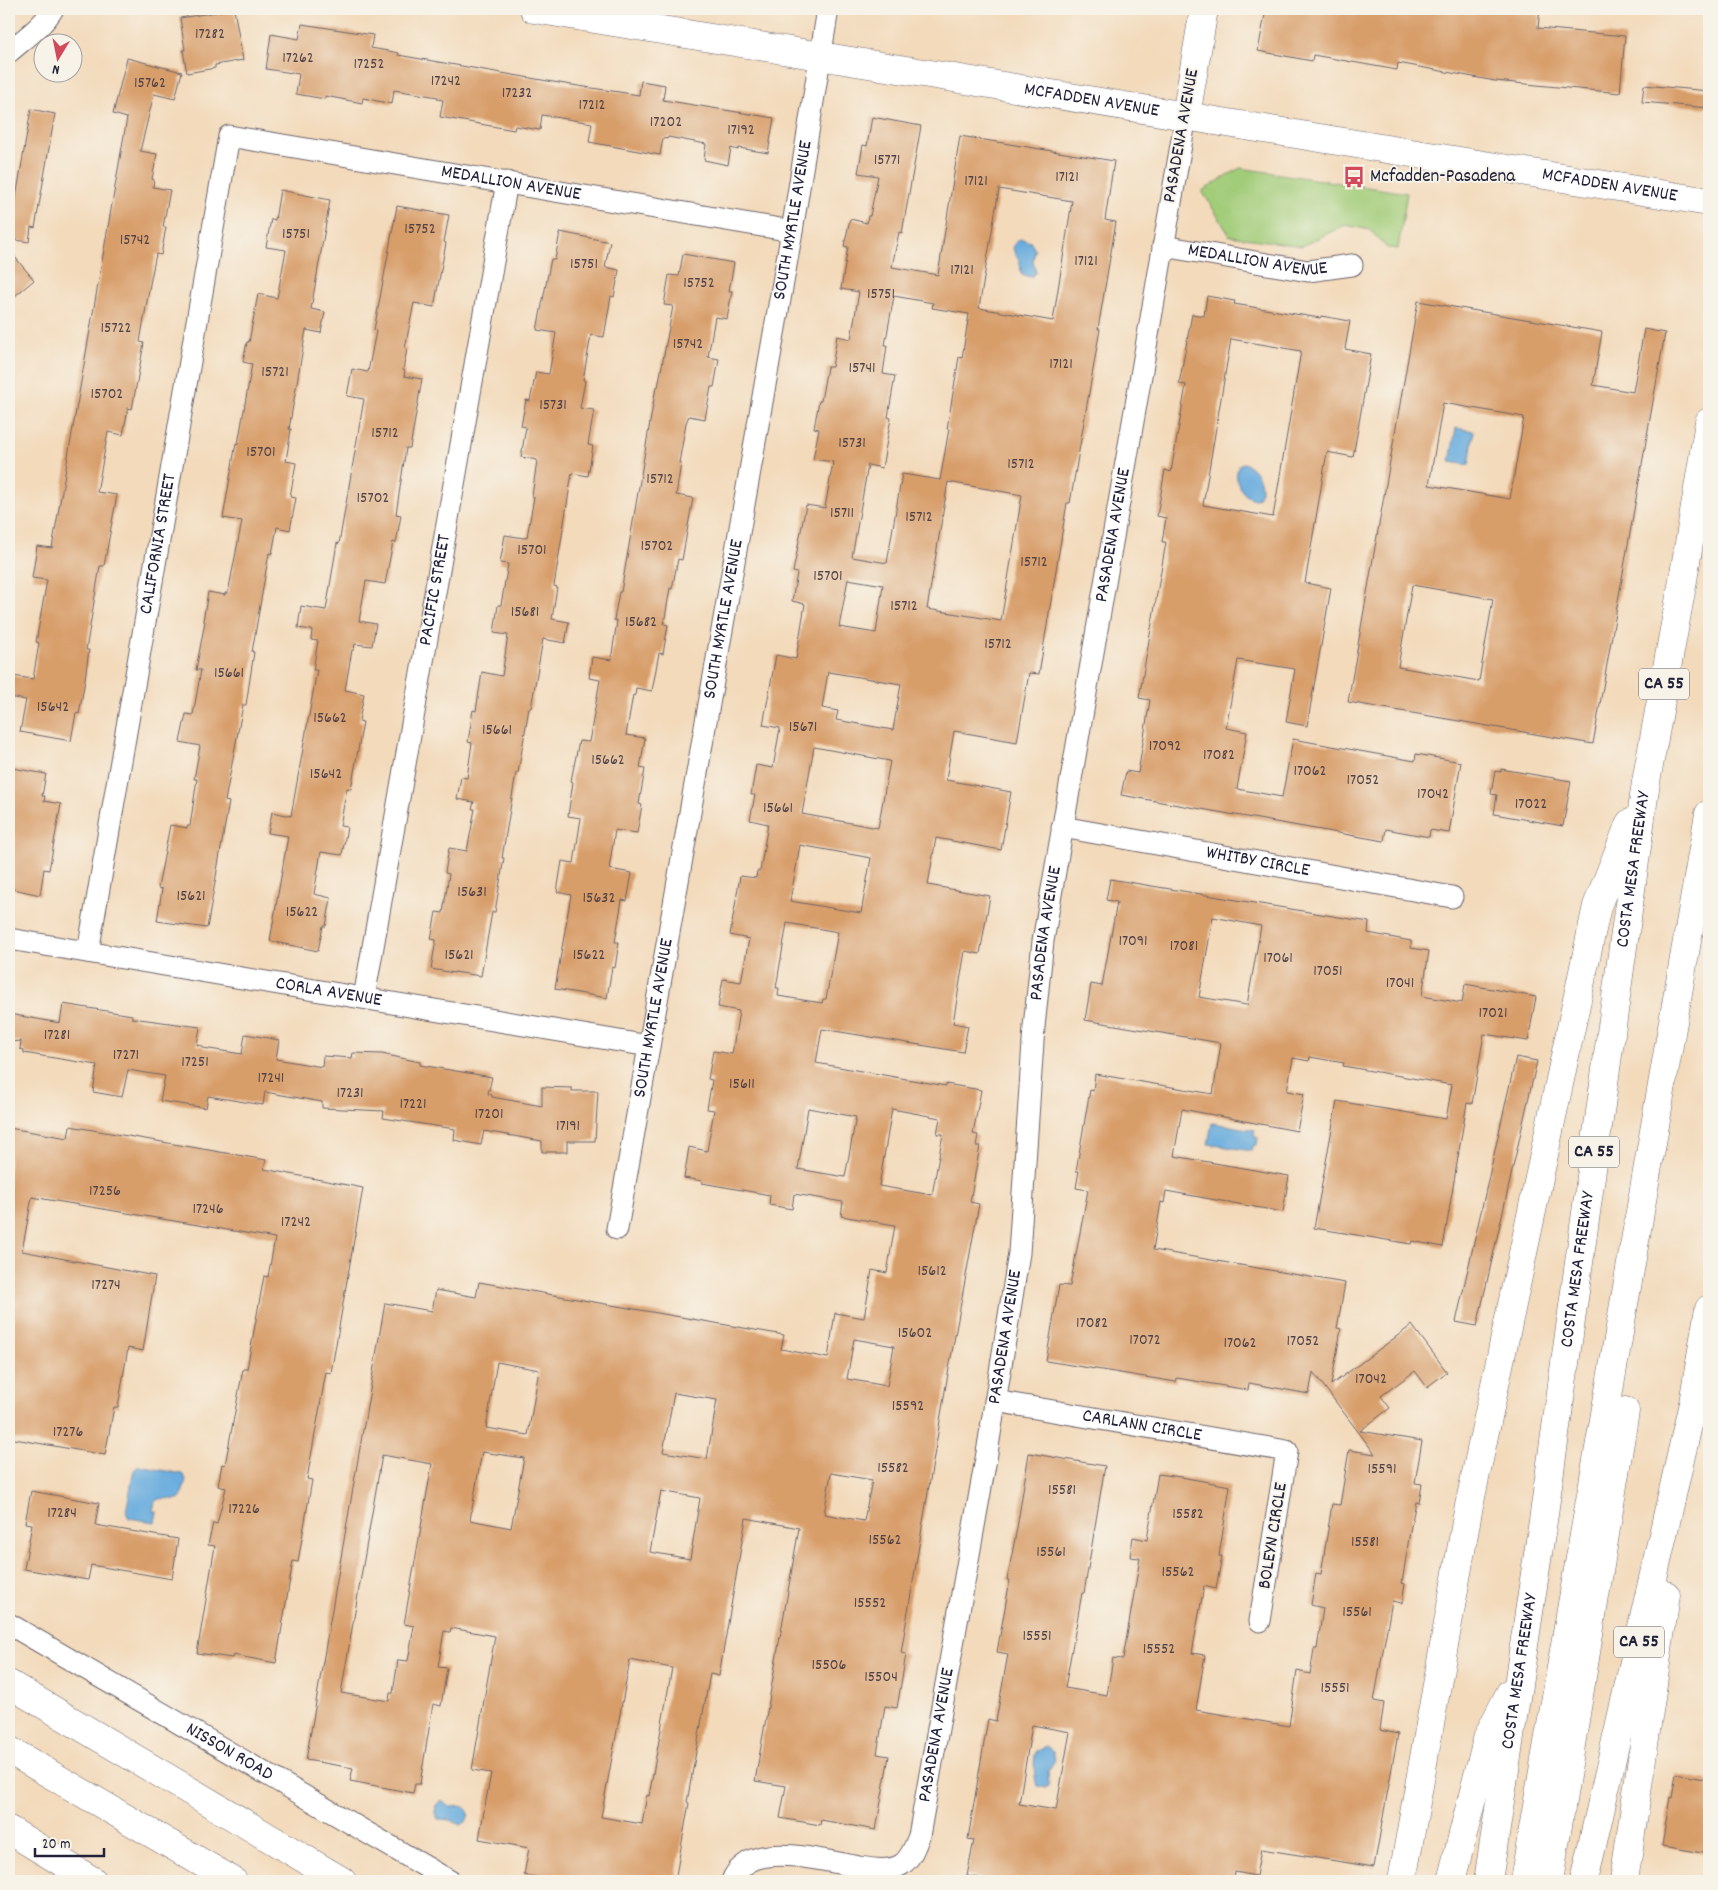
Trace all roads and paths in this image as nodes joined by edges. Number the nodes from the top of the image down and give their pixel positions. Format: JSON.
{"nodes":[{"id":1,"x":52,"y":9,"type":"edge"},
{"id":2,"x":534,"y":9,"type":"edge"},
{"id":3,"x":828,"y":9,"type":"edge"},
{"id":4,"x":1204,"y":9,"type":"edge"},
{"id":5,"x":9,"y":52,"type":"edge"},
{"id":6,"x":820,"y":56,"type":"junction"},
{"id":7,"x":1186,"y":116,"type":"junction"},
{"id":8,"x":229,"y":136,"type":"joint"},
{"id":9,"x":507,"y":182,"type":"junction"},
{"id":10,"x":1709,"y":202,"type":"edge"},
{"id":11,"x":792,"y":231,"type":"junction"},
{"id":12,"x":1163,"y":246,"type":"junction"},
{"id":13,"x":1352,"y":265,"type":"dead end"},
{"id":14,"x":1709,"y":422,"type":"edge"},
{"id":15,"x":1646,"y":782,"type":"junction"},
{"id":16,"x":1709,"y":814,"type":"edge"},
{"id":17,"x":1062,"y":827,"type":"junction"},
{"id":18,"x":1452,"y":897,"type":"dead end"},
{"id":19,"x":1709,"y":920,"type":"edge"},
{"id":20,"x":9,"y":939,"type":"edge"},
{"id":21,"x":88,"y":952,"type":"junction"},
{"id":22,"x":364,"y":998,"type":"junction"},
{"id":23,"x":649,"y":1046,"type":"junction"},
{"id":24,"x":617,"y":1229,"type":"dead end"},
{"id":25,"x":1709,"y":1309,"type":"edge"},
{"id":26,"x":995,"y":1401,"type":"junction"},
{"id":27,"x":1693,"y":1403,"type":"junction"},
{"id":28,"x":1287,"y":1451,"type":"joint"},
{"id":29,"x":1260,"y":1621,"type":"dead end"},
{"id":30,"x":9,"y":1624,"type":"edge"},
{"id":31,"x":1520,"y":1674,"type":"junction"},
{"id":32,"x":9,"y":1684,"type":"edge"},
{"id":33,"x":9,"y":1750,"type":"edge"},
{"id":34,"x":9,"y":1830,"type":"edge"},
{"id":35,"x":93,"y":1881,"type":"edge"},
{"id":36,"x":233,"y":1881,"type":"edge"},
{"id":37,"x":342,"y":1881,"type":"edge"},
{"id":38,"x":450,"y":1881,"type":"edge"},
{"id":39,"x":732,"y":1881,"type":"edge"},
{"id":40,"x":1402,"y":1881,"type":"edge"},
{"id":41,"x":1451,"y":1881,"type":"edge"},
{"id":42,"x":1488,"y":1881,"type":"edge"},
{"id":43,"x":1524,"y":1881,"type":"edge"},
{"id":44,"x":1549,"y":1881,"type":"edge"},
{"id":45,"x":1584,"y":1881,"type":"edge"},
{"id":46,"x":1624,"y":1881,"type":"edge"}],
"edges":[{"from":1,"to":5,"type":"street"},
{"from":2,"to":6,"type":"main road","name":"MCFADDEN AVENUE"},
{"from":3,"to":6,"type":"street","name":"SOUTH MYRTLE AVENUE"},
{"from":4,"to":7,"type":"main road","name":"PASADENA AVENUE"},
{"from":6,"to":7,"type":"main road","name":"MCFADDEN AVENUE"},
{"from":6,"to":11,"type":"street","name":"SOUTH MYRTLE AVENUE"},
{"from":7,"to":10,"type":"main road","name":"MCFADDEN AVENUE"},
{"from":7,"to":12,"type":"street","name":"PASADENA AVENUE"},
{"from":8,"to":9,"type":"street","name":"MEDALLION AVENUE"},
{"from":8,"to":21,"type":"street","name":"CALIFORNIA STREET"},
{"from":9,"to":11,"type":"street","name":"MEDALLION AVENUE"},
{"from":9,"to":22,"type":"street","name":"PACIFIC STREET"},
{"from":11,"to":23,"type":"street","name":"SOUTH MYRTLE AVENUE"},
{"from":12,"to":13,"type":"street","name":"MEDALLION AVENUE"},
{"from":12,"to":17,"type":"street","name":"PASADENA AVENUE"},
{"from":14,"to":15,"type":"main road","name":"COSTA MESA FREEWAY","number":"CA 55"},
{"from":15,"to":31,"type":"main road","name":"COSTA MESA FREEWAY","number":"CA 55"},
{"from":15,"to":40,"type":"main road"},
{"from":16,"to":43,"type":"main road"},
{"from":17,"to":18,"type":"street","name":"WHITBY CIRCLE"},
{"from":17,"to":26,"type":"street","name":"PASADENA AVENUE"},
{"from":19,"to":44,"type":"main road"},
{"from":20,"to":21,"type":"street","name":"CORLA AVENUE"},
{"from":21,"to":22,"type":"street","name":"CORLA AVENUE"},
{"from":22,"to":23,"type":"street","name":"CORLA AVENUE"},
{"from":23,"to":24,"type":"street","name":"SOUTH MYRTLE AVENUE"},
{"from":25,"to":27,"type":"main road","number":"CA 55"},
{"from":26,"to":28,"type":"street","name":"CARLANN CIRCLE"},
{"from":26,"to":39,"type":"street","name":"PASADENA AVENUE"},
{"from":27,"to":45,"type":"main road","number":"CA 55"},
{"from":27,"to":46,"type":"main road"},
{"from":28,"to":29,"type":"street","name":"BOLEYN CIRCLE"},
{"from":30,"to":38,"type":"street","name":"NISSON ROAD"},
{"from":31,"to":41,"type":"main road"},
{"from":31,"to":42,"type":"main road","name":"COSTA MESA FREEWAY","number":"CA 55"},
{"from":32,"to":37,"type":"main road"},
{"from":33,"to":36,"type":"main road"},
{"from":34,"to":35,"type":"main road"}]}
